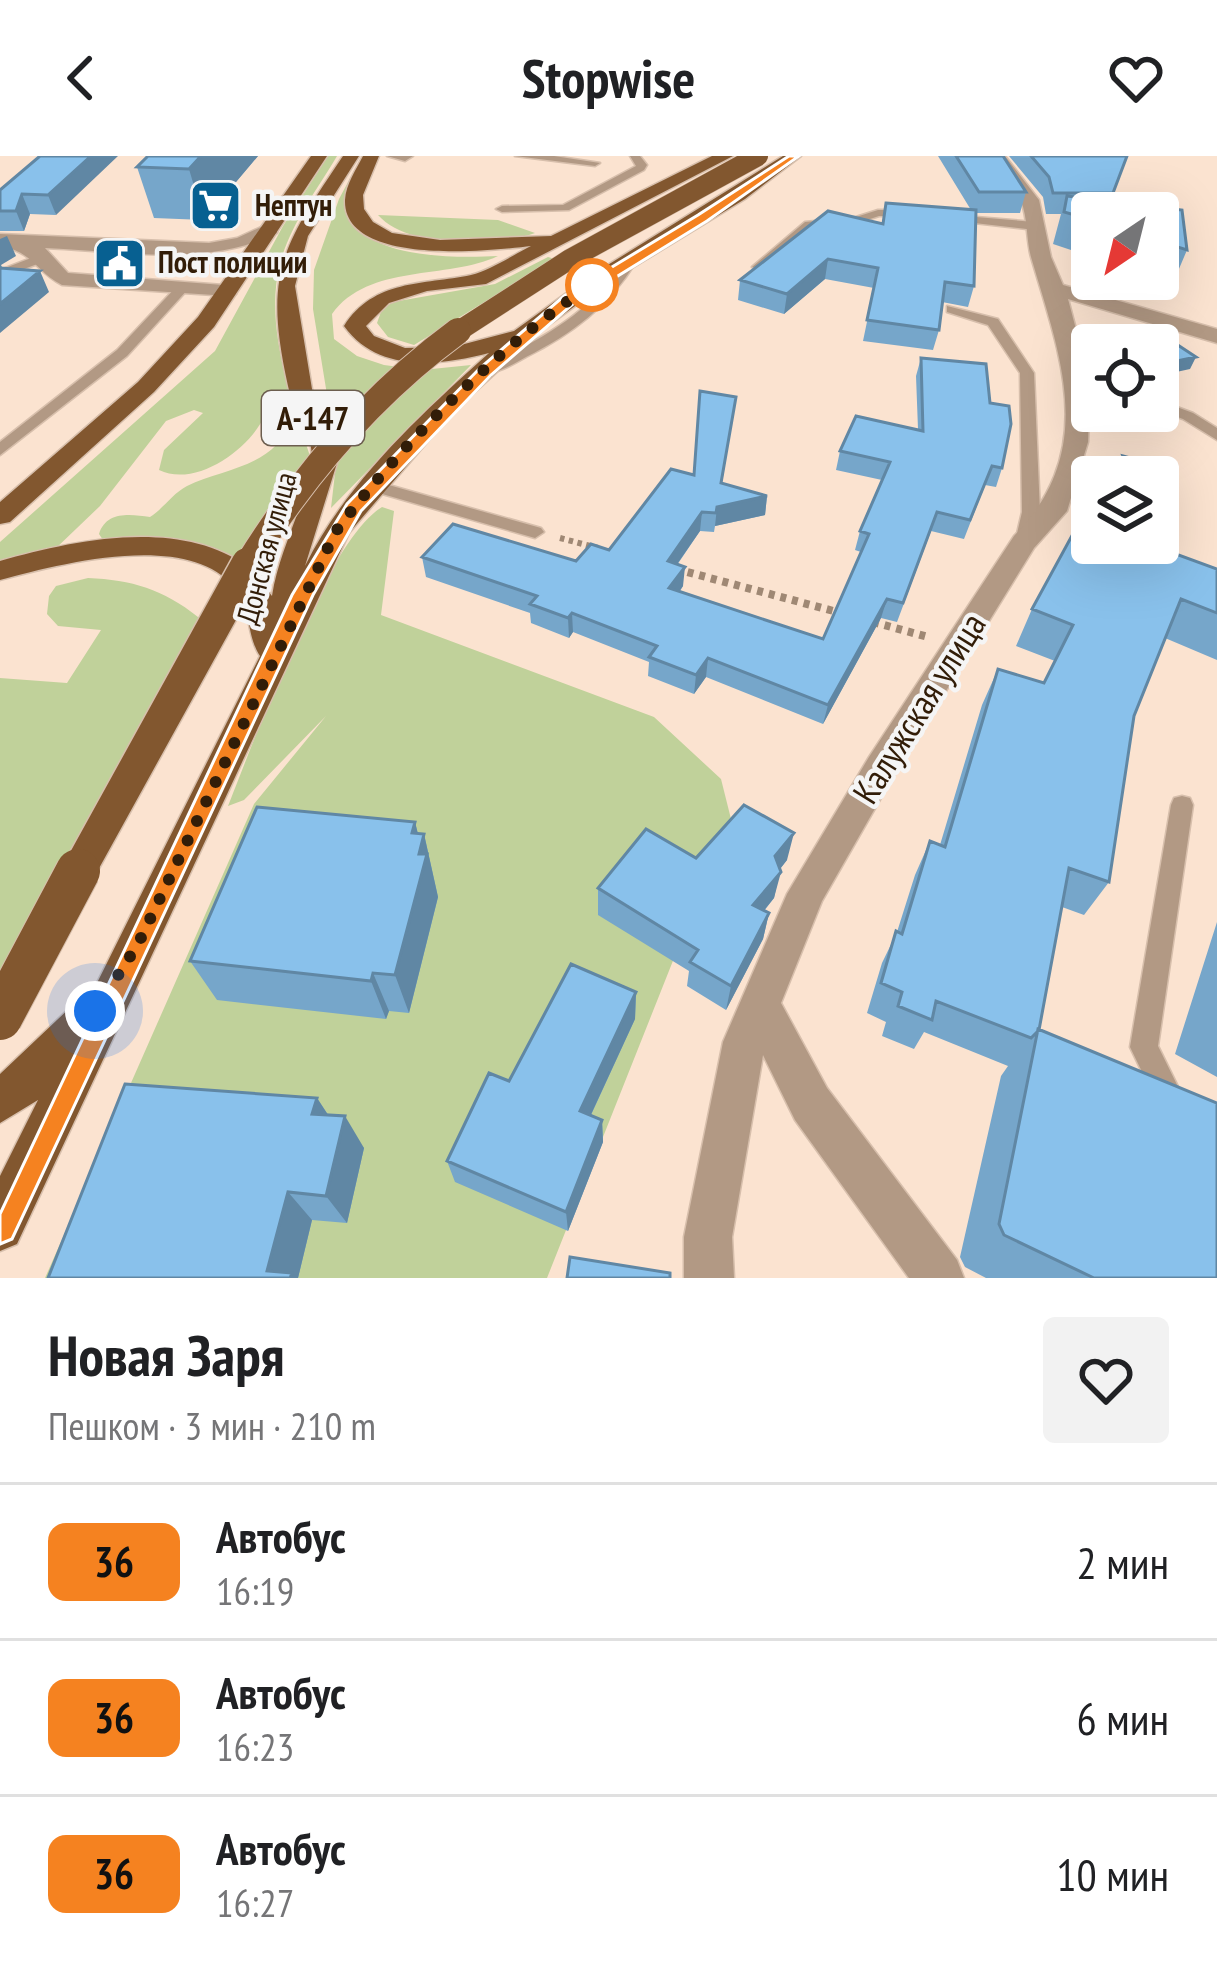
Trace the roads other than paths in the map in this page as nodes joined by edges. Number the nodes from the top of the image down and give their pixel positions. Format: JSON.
{"nodes":[{"id":1,"x":319,"y":156,"type":"edge"},
{"id":2,"x":351,"y":156,"type":"edge"},
{"id":3,"x":371,"y":156,"type":"edge"},
{"id":4,"x":395,"y":156,"type":"edge"},
{"id":5,"x":405,"y":156,"type":"edge"},
{"id":6,"x":520,"y":156,"type":"edge"},
{"id":7,"x":635,"y":156,"type":"edge"},
{"id":8,"x":724,"y":156,"type":"edge"},
{"id":9,"x":758,"y":156,"type":"edge"},
{"id":10,"x":793,"y":156,"type":"edge"},
{"id":11,"x":997,"y":156,"type":"edge"},
{"id":12,"x":595,"y":164,"type":"dead end"},
{"id":13,"x":502,"y":208,"type":"dead end"},
{"id":14,"x":924,"y":215,"type":"edge"},
{"id":15,"x":946,"y":218,"type":"edge"},
{"id":16,"x":1035,"y":226,"type":"junction"},
{"id":17,"x":270,"y":229,"type":"junction"},
{"id":18,"x":568,"y":235,"type":"junction"},
{"id":19,"x":4,"y":240,"type":"edge"},
{"id":20,"x":94,"y":247,"type":"junction"},
{"id":21,"x":48,"y":261,"type":"junction"},
{"id":22,"x":630,"y":262,"type":"junction"},
{"id":23,"x":758,"y":267,"type":"edge"},
{"id":24,"x":0,"y":274,"type":"edge"},
{"id":25,"x":184,"y":287,"type":"junction"},
{"id":26,"x":1055,"y":289,"type":"junction"},
{"id":27,"x":229,"y":290,"type":"junction"},
{"id":28,"x":952,"y":309,"type":"dead end"},
{"id":29,"x":536,"y":327,"type":"junction"},
{"id":30,"x":1217,"y":336,"type":"edge"},
{"id":31,"x":1071,"y":340,"type":"edge"},
{"id":32,"x":486,"y":371,"type":"junction"},
{"id":33,"x":1179,"y":413,"type":"edge"},
{"id":34,"x":1078,"y":432,"type":"edge"},
{"id":35,"x":1217,"y":435,"type":"edge"},
{"id":36,"x":0,"y":451,"type":"edge"},
{"id":37,"x":371,"y":485,"type":"junction"},
{"id":38,"x":0,"y":516,"type":"edge"},
{"id":39,"x":536,"y":532,"type":"road end"},
{"id":40,"x":1024,"y":542,"type":"junction"},
{"id":41,"x":0,"y":571,"type":"edge"},
{"id":42,"x":259,"y":690,"type":"junction"},
{"id":43,"x":1182,"y":805,"type":"dead end"},
{"id":44,"x":138,"y":944,"type":"junction"},
{"id":45,"x":760,"y":1006,"type":"junction"},
{"id":46,"x":0,"y":1018,"type":"edge"},
{"id":47,"x":0,"y":1101,"type":"edge"},
{"id":48,"x":1186,"y":1132,"type":"edge"},
{"id":49,"x":0,"y":1227,"type":"edge"},
{"id":50,"x":709,"y":1278,"type":"edge"},
{"id":51,"x":939,"y":1278,"type":"edge"}],
"edges":[{"from":1,"to":17,"type":"main road"},
{"from":2,"to":42,"type":"main road","name":"Донская улица","number":"А-147"},
{"from":3,"to":18,"type":"main road","number":"А-147"},
{"from":4,"to":5,"type":"street"},
{"from":6,"to":12,"type":"lane"},
{"from":7,"to":13,"type":"lane"},
{"from":8,"to":18,"type":"main road","number":"А-147"},
{"from":9,"to":46,"type":"main road","number":"А-147","bridge":true},
{"from":10,"to":22,"type":"main road","number":"А-147"},
{"from":11,"to":16,"type":"street","name":"Калужская улица"},
{"from":14,"to":23,"type":"lane"},
{"from":15,"to":16,"type":"lane"},
{"from":16,"to":26,"type":"street","name":"Калужская улица"},
{"from":17,"to":20,"type":"street"},
{"from":17,"to":27,"type":"main road"},
{"from":18,"to":29,"type":"main road","number":"А-147"},
{"from":19,"to":20,"type":"street"},
{"from":19,"to":21,"type":"street"},
{"from":20,"to":21,"type":"street"},
{"from":21,"to":24,"type":"lane"},
{"from":21,"to":25,"type":"street"},
{"from":22,"to":29,"type":"main road","number":"А-147"},
{"from":22,"to":32,"type":"lane"},
{"from":25,"to":27,"type":"street"},
{"from":25,"to":36,"type":"lane"},
{"from":26,"to":30,"type":"street"},
{"from":26,"to":31,"type":"street","name":"Калужская улица"},
{"from":27,"to":38,"type":"main road"},
{"from":28,"to":40,"type":"lane"},
{"from":29,"to":32,"type":"main road","number":"А-147"},
{"from":32,"to":37,"type":"main road","number":"А-147"},
{"from":33,"to":35,"type":"lane"},
{"from":34,"to":40,"type":"street","name":"Калужская улица"},
{"from":37,"to":39,"type":"lane"},
{"from":37,"to":42,"type":"main road","number":"А-147"},
{"from":40,"to":45,"type":"street","name":"Калужская улица"},
{"from":41,"to":42,"type":"main road","number":"А-147"},
{"from":42,"to":44,"type":"main road","number":"А-147"},
{"from":43,"to":48,"type":"lane"},
{"from":44,"to":47,"type":"main road","number":"А-147"},
{"from":44,"to":49,"type":"main road","number":"А-147"},
{"from":45,"to":50,"type":"street","name":"Калужская улица"},
{"from":45,"to":51,"type":"street"}]}
